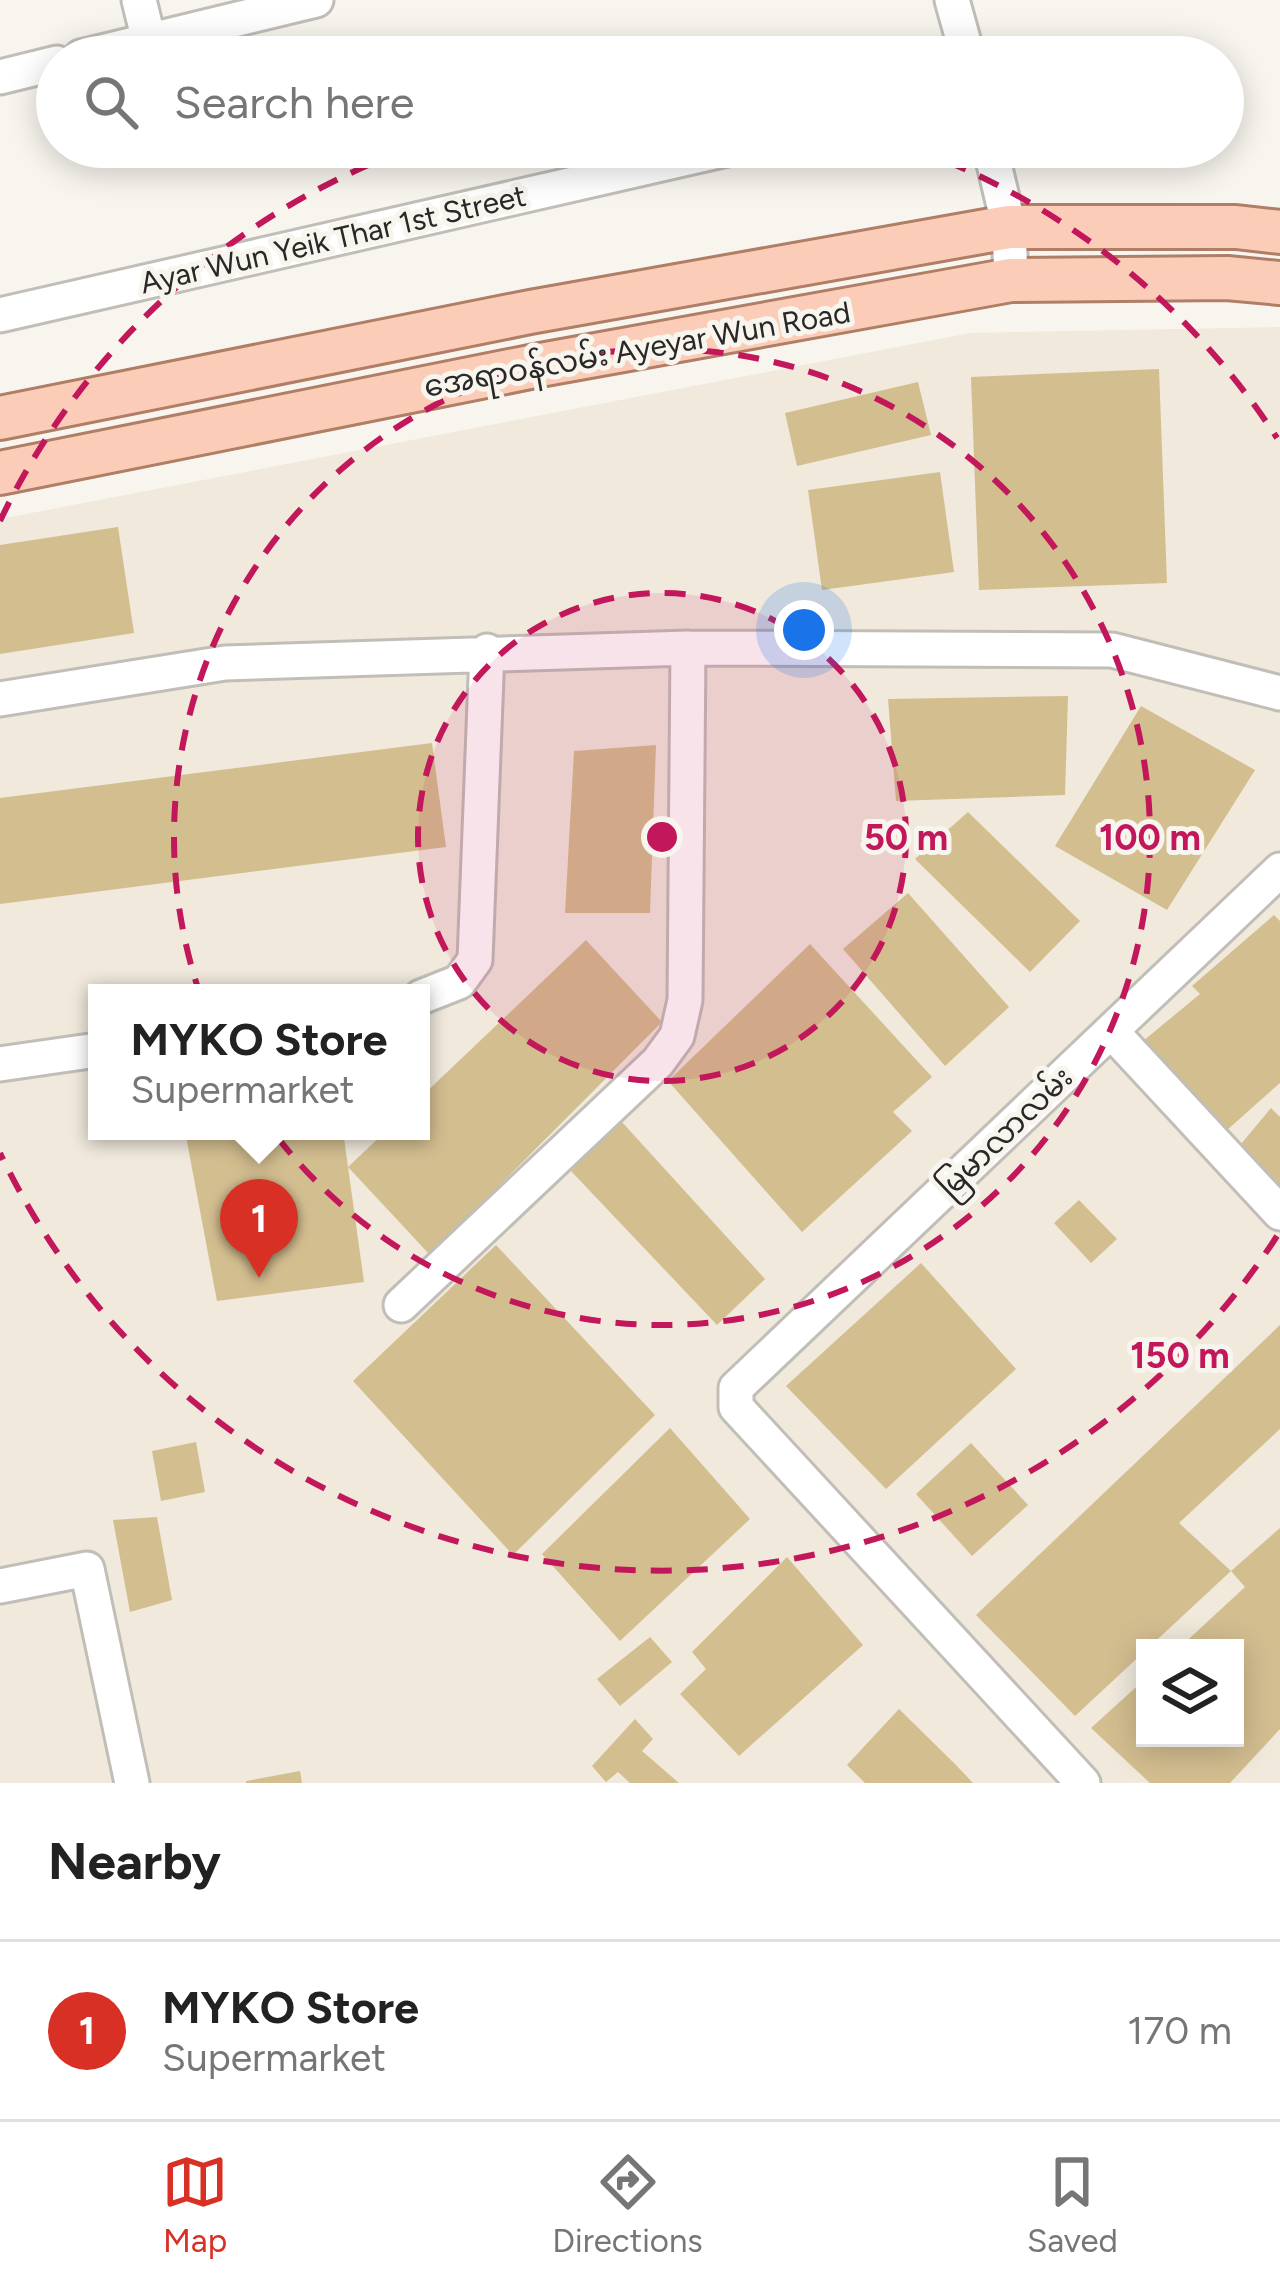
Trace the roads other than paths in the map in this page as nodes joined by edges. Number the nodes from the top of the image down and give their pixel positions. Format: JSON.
{"nodes":[{"id":1,"x":139,"y":0,"type":"edge"},
{"id":2,"x":316,"y":0,"type":"edge"},
{"id":3,"x":952,"y":0,"type":"edge"},
{"id":4,"x":148,"y":36,"type":"edge"},
{"id":5,"x":166,"y":36,"type":"edge"},
{"id":6,"x":962,"y":36,"type":"edge"},
{"id":7,"x":36,"y":68,"type":"edge"},
{"id":8,"x":0,"y":76,"type":"edge"},
{"id":9,"x":643,"y":168,"type":"edge"},
{"id":10,"x":995,"y":168,"type":"edge"},
{"id":11,"x":1009,"y":227,"type":"junction"},
{"id":12,"x":1280,"y":232,"type":"edge"},
{"id":13,"x":1011,"y":280,"type":"junction"},
{"id":14,"x":1280,"y":283,"type":"edge"},
{"id":15,"x":0,"y":314,"type":"edge"},
{"id":16,"x":0,"y":418,"type":"edge"},
{"id":17,"x":0,"y":473,"type":"edge"},
{"id":18,"x":688,"y":648,"type":"junction"},
{"id":19,"x":487,"y":651,"type":"junction"},
{"id":20,"x":1280,"y":693,"type":"edge"},
{"id":21,"x":0,"y":699,"type":"edge"},
{"id":22,"x":1280,"y":870,"type":"edge"},
{"id":23,"x":430,"y":993,"type":"edge"},
{"id":24,"x":1111,"y":1031,"type":"junction"},
{"id":25,"x":88,"y":1051,"type":"edge"},
{"id":26,"x":0,"y":1064,"type":"edge"},
{"id":27,"x":1280,"y":1214,"type":"edge"},
{"id":28,"x":400,"y":1305,"type":"dead end"},
{"id":29,"x":0,"y":1586,"type":"edge"},
{"id":30,"x":132,"y":1783,"type":"edge"},
{"id":31,"x":1083,"y":1783,"type":"edge"}],
"edges":[{"from":1,"to":4,"type":"street"},
{"from":2,"to":5,"type":"street"},
{"from":3,"to":6,"type":"street"},
{"from":7,"to":8,"type":"street"},
{"from":9,"to":15,"type":"street","name":"Ayar Wun Yeik Thar 1st Street"},
{"from":10,"to":11,"type":"street"},
{"from":11,"to":12,"type":"main road","name":"အေရာဝန်လမ်း Ayeyar Wun Road"},
{"from":11,"to":13,"type":"street"},
{"from":11,"to":16,"type":"main road","name":"အေရာဝန်လမ်း Ayeyar Wun Road"},
{"from":13,"to":14,"type":"main road","name":"အေရာဝန်လမ်း Ayeyar Wun Road"},
{"from":13,"to":17,"type":"main road","name":"အေရာဝန်လမ်း Ayeyar Wun Road"},
{"from":18,"to":19,"type":"street"},
{"from":18,"to":20,"type":"street"},
{"from":18,"to":28,"type":"street"},
{"from":19,"to":21,"type":"street"},
{"from":19,"to":23,"type":"street"},
{"from":22,"to":24,"type":"street","name":"မြမာလာလမ်း"},
{"from":24,"to":27,"type":"street"},
{"from":24,"to":31,"type":"street","name":"မြမာလာလမ်း"},
{"from":25,"to":26,"type":"street"},
{"from":29,"to":30,"type":"street"}]}
